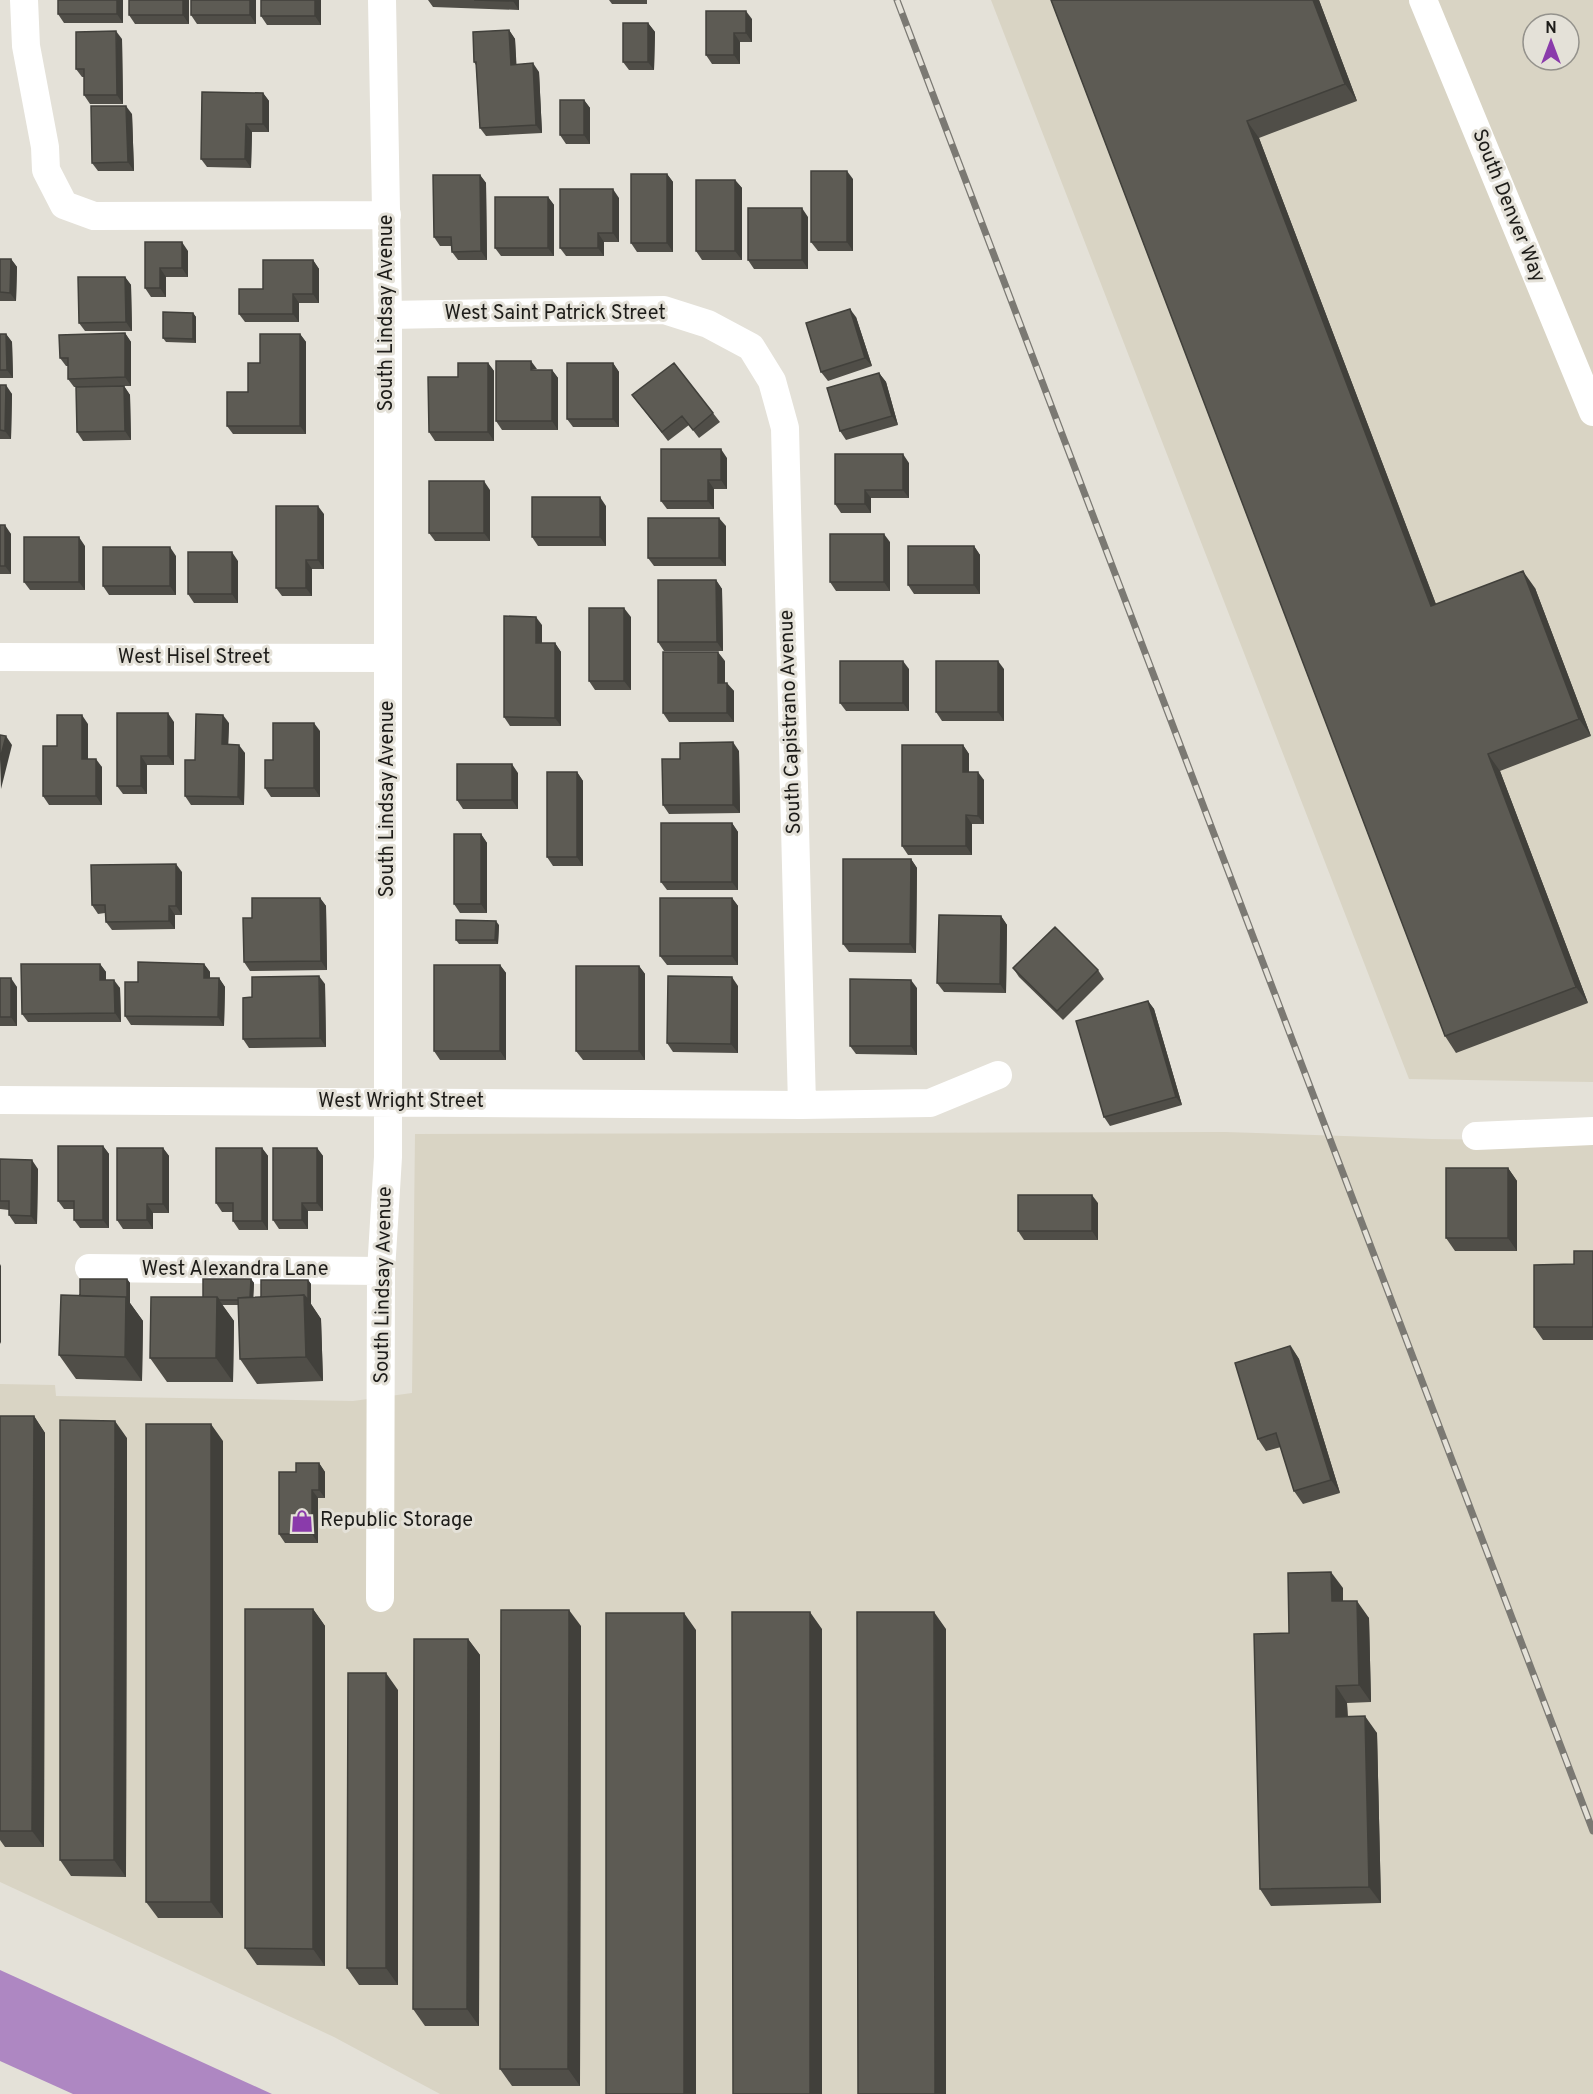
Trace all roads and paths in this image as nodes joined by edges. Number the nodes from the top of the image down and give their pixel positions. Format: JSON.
{"nodes":[{"id":1,"x":24,"y":0,"type":"edge"},
{"id":2,"x":382,"y":0,"type":"edge"},
{"id":3,"x":1423,"y":0,"type":"edge"},
{"id":4,"x":387,"y":214,"type":"junction"},
{"id":5,"x":388,"y":315,"type":"junction"},
{"id":6,"x":751,"y":348,"type":"joint"},
{"id":7,"x":1593,"y":412,"type":"edge"},
{"id":8,"x":0,"y":657,"type":"edge"},
{"id":9,"x":388,"y":658,"type":"junction"},
{"id":10,"x":998,"y":1075,"type":"dead end"},
{"id":11,"x":0,"y":1100,"type":"edge"},
{"id":12,"x":388,"y":1102,"type":"junction"},
{"id":13,"x":801,"y":1105,"type":"junction"},
{"id":14,"x":1593,"y":1131,"type":"edge"},
{"id":15,"x":1476,"y":1136,"type":"dead end"},
{"id":16,"x":89,"y":1268,"type":"dead end"},
{"id":17,"x":381,"y":1271,"type":"junction"},
{"id":18,"x":380,"y":1598,"type":"dead end"}],
"edges":[{"from":1,"to":4,"type":"street"},
{"from":2,"to":4,"type":"street","name":"South Lindsay Avenue"},
{"from":3,"to":7,"type":"street","name":"South Denver Way"},
{"from":4,"to":5,"type":"street","name":"South Lindsay Avenue"},
{"from":5,"to":6,"type":"street","name":"West Saint Patrick Street"},
{"from":5,"to":9,"type":"street","name":"South Lindsay Avenue"},
{"from":6,"to":13,"type":"street","name":"South Capistrano Avenue"},
{"from":8,"to":9,"type":"street","name":"West Hisel Street"},
{"from":9,"to":12,"type":"street","name":"South Lindsay Avenue"},
{"from":10,"to":13,"type":"street","name":"West Wright Street"},
{"from":11,"to":12,"type":"street","name":"West Wright Street"},
{"from":12,"to":13,"type":"street","name":"West Wright Street"},
{"from":12,"to":17,"type":"street","name":"South Lindsay Avenue"},
{"from":14,"to":15,"type":"street"},
{"from":16,"to":17,"type":"street","name":"West Alexandra Lane"},
{"from":17,"to":18,"type":"street","name":"South Lindsay Avenue"}]}
